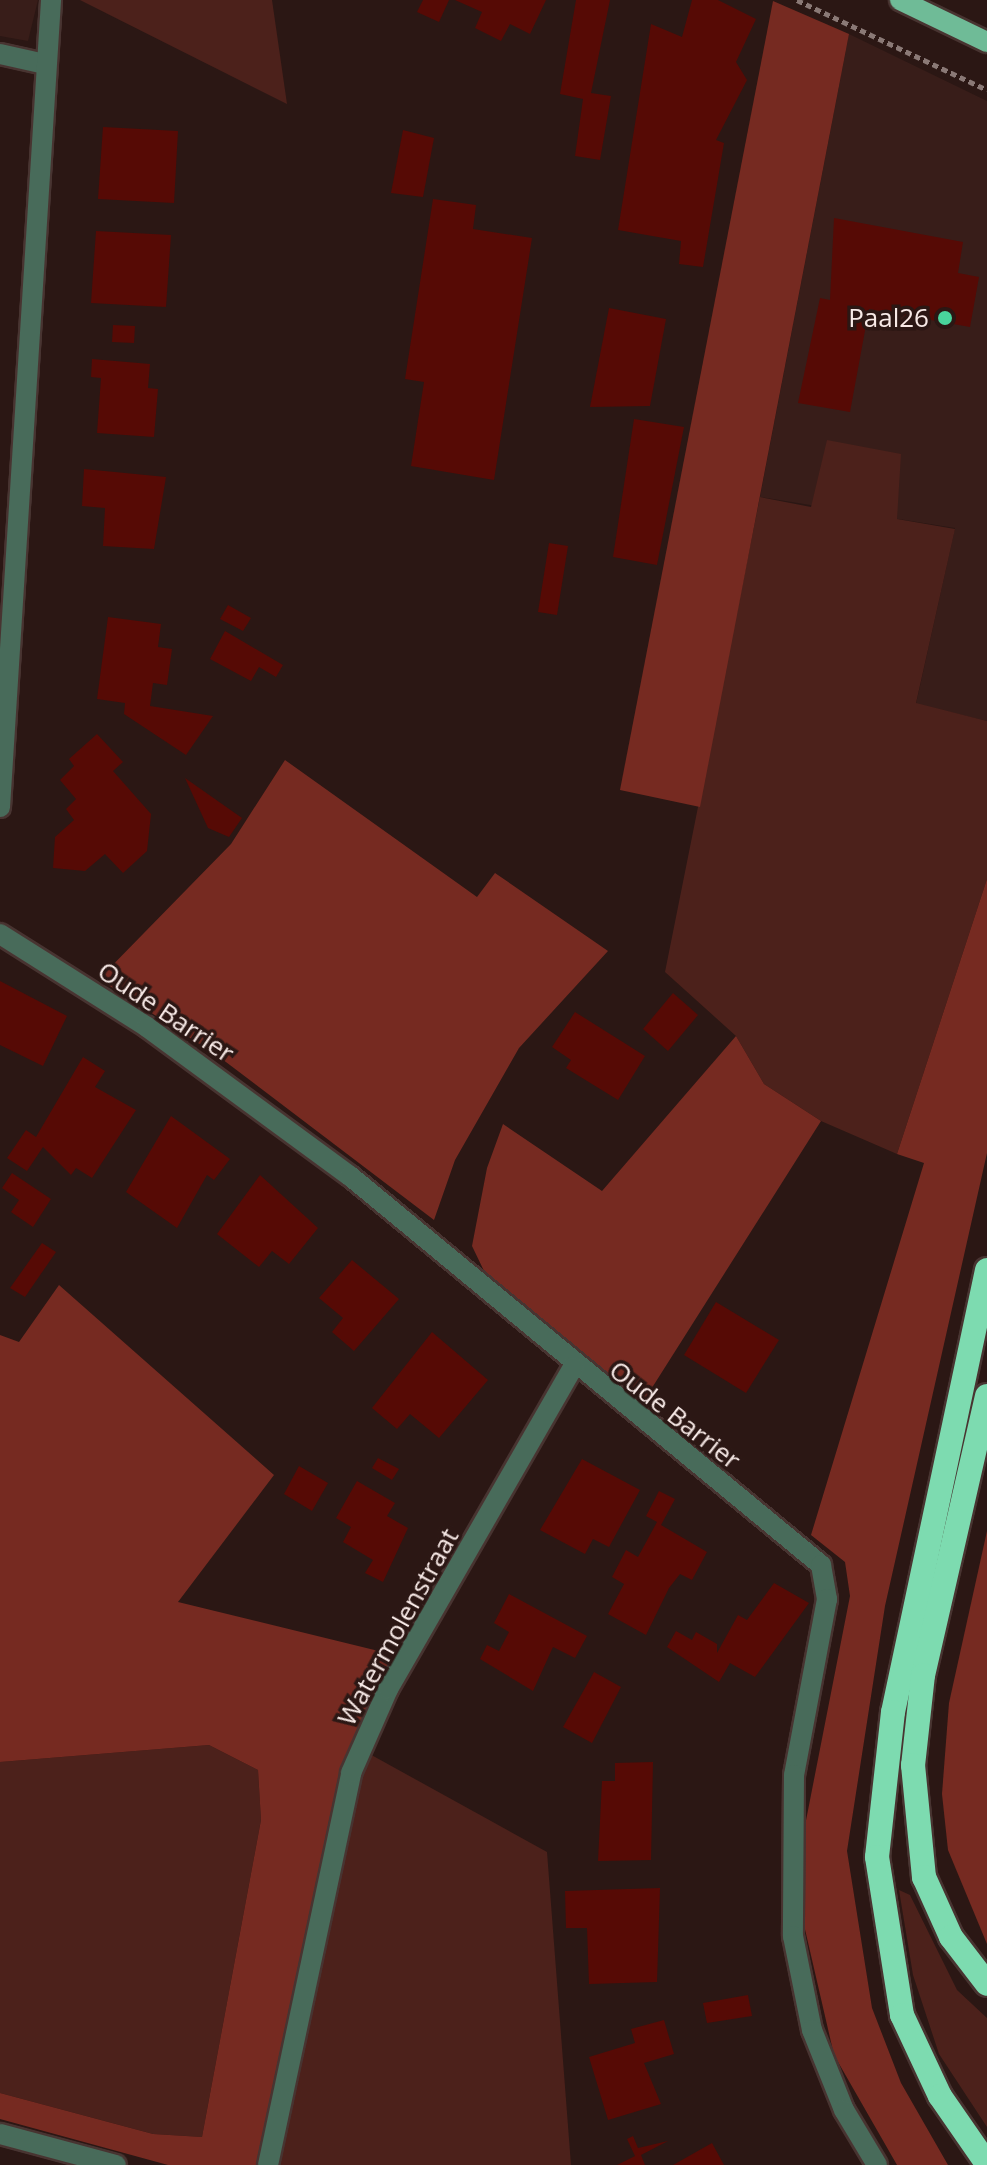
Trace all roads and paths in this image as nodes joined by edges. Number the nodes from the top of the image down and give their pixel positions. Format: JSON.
{"nodes":[{"id":1,"x":51,"y":0,"type":"edge"},
{"id":2,"x":797,"y":0,"type":"edge"},
{"id":3,"x":900,"y":0,"type":"edge"},
{"id":4,"x":987,"y":42,"type":"edge"},
{"id":5,"x":0,"y":54,"type":"edge"},
{"id":6,"x":45,"y":64,"type":"junction"},
{"id":7,"x":987,"y":90,"type":"edge"},
{"id":8,"x":0,"y":807,"type":"edge"},
{"id":9,"x":0,"y":934,"type":"edge"},
{"id":10,"x":987,"y":1270,"type":"edge"},
{"id":11,"x":573,"y":1367,"type":"junction"},
{"id":12,"x":987,"y":1396,"type":"edge"},
{"id":13,"x":987,"y":1984,"type":"edge"},
{"id":14,"x":0,"y":2134,"type":"edge"},
{"id":15,"x":987,"y":2164,"type":"edge"},
{"id":16,"x":116,"y":2165,"type":"edge"},
{"id":17,"x":268,"y":2165,"type":"edge"},
{"id":18,"x":877,"y":2165,"type":"edge"}],
"edges":[{"from":1,"to":6,"type":"street"},
{"from":2,"to":7,"type":"path"},
{"from":3,"to":4,"type":"main road"},
{"from":5,"to":6,"type":"street"},
{"from":6,"to":8,"type":"street"},
{"from":9,"to":11,"type":"street","name":"Oude Barrier"},
{"from":10,"to":15,"type":"highway"},
{"from":11,"to":17,"type":"street","name":"Watermolenstraat"},
{"from":11,"to":18,"type":"street","name":"Oude Barrier"},
{"from":12,"to":13,"type":"highway"},
{"from":14,"to":16,"type":"street"}]}
